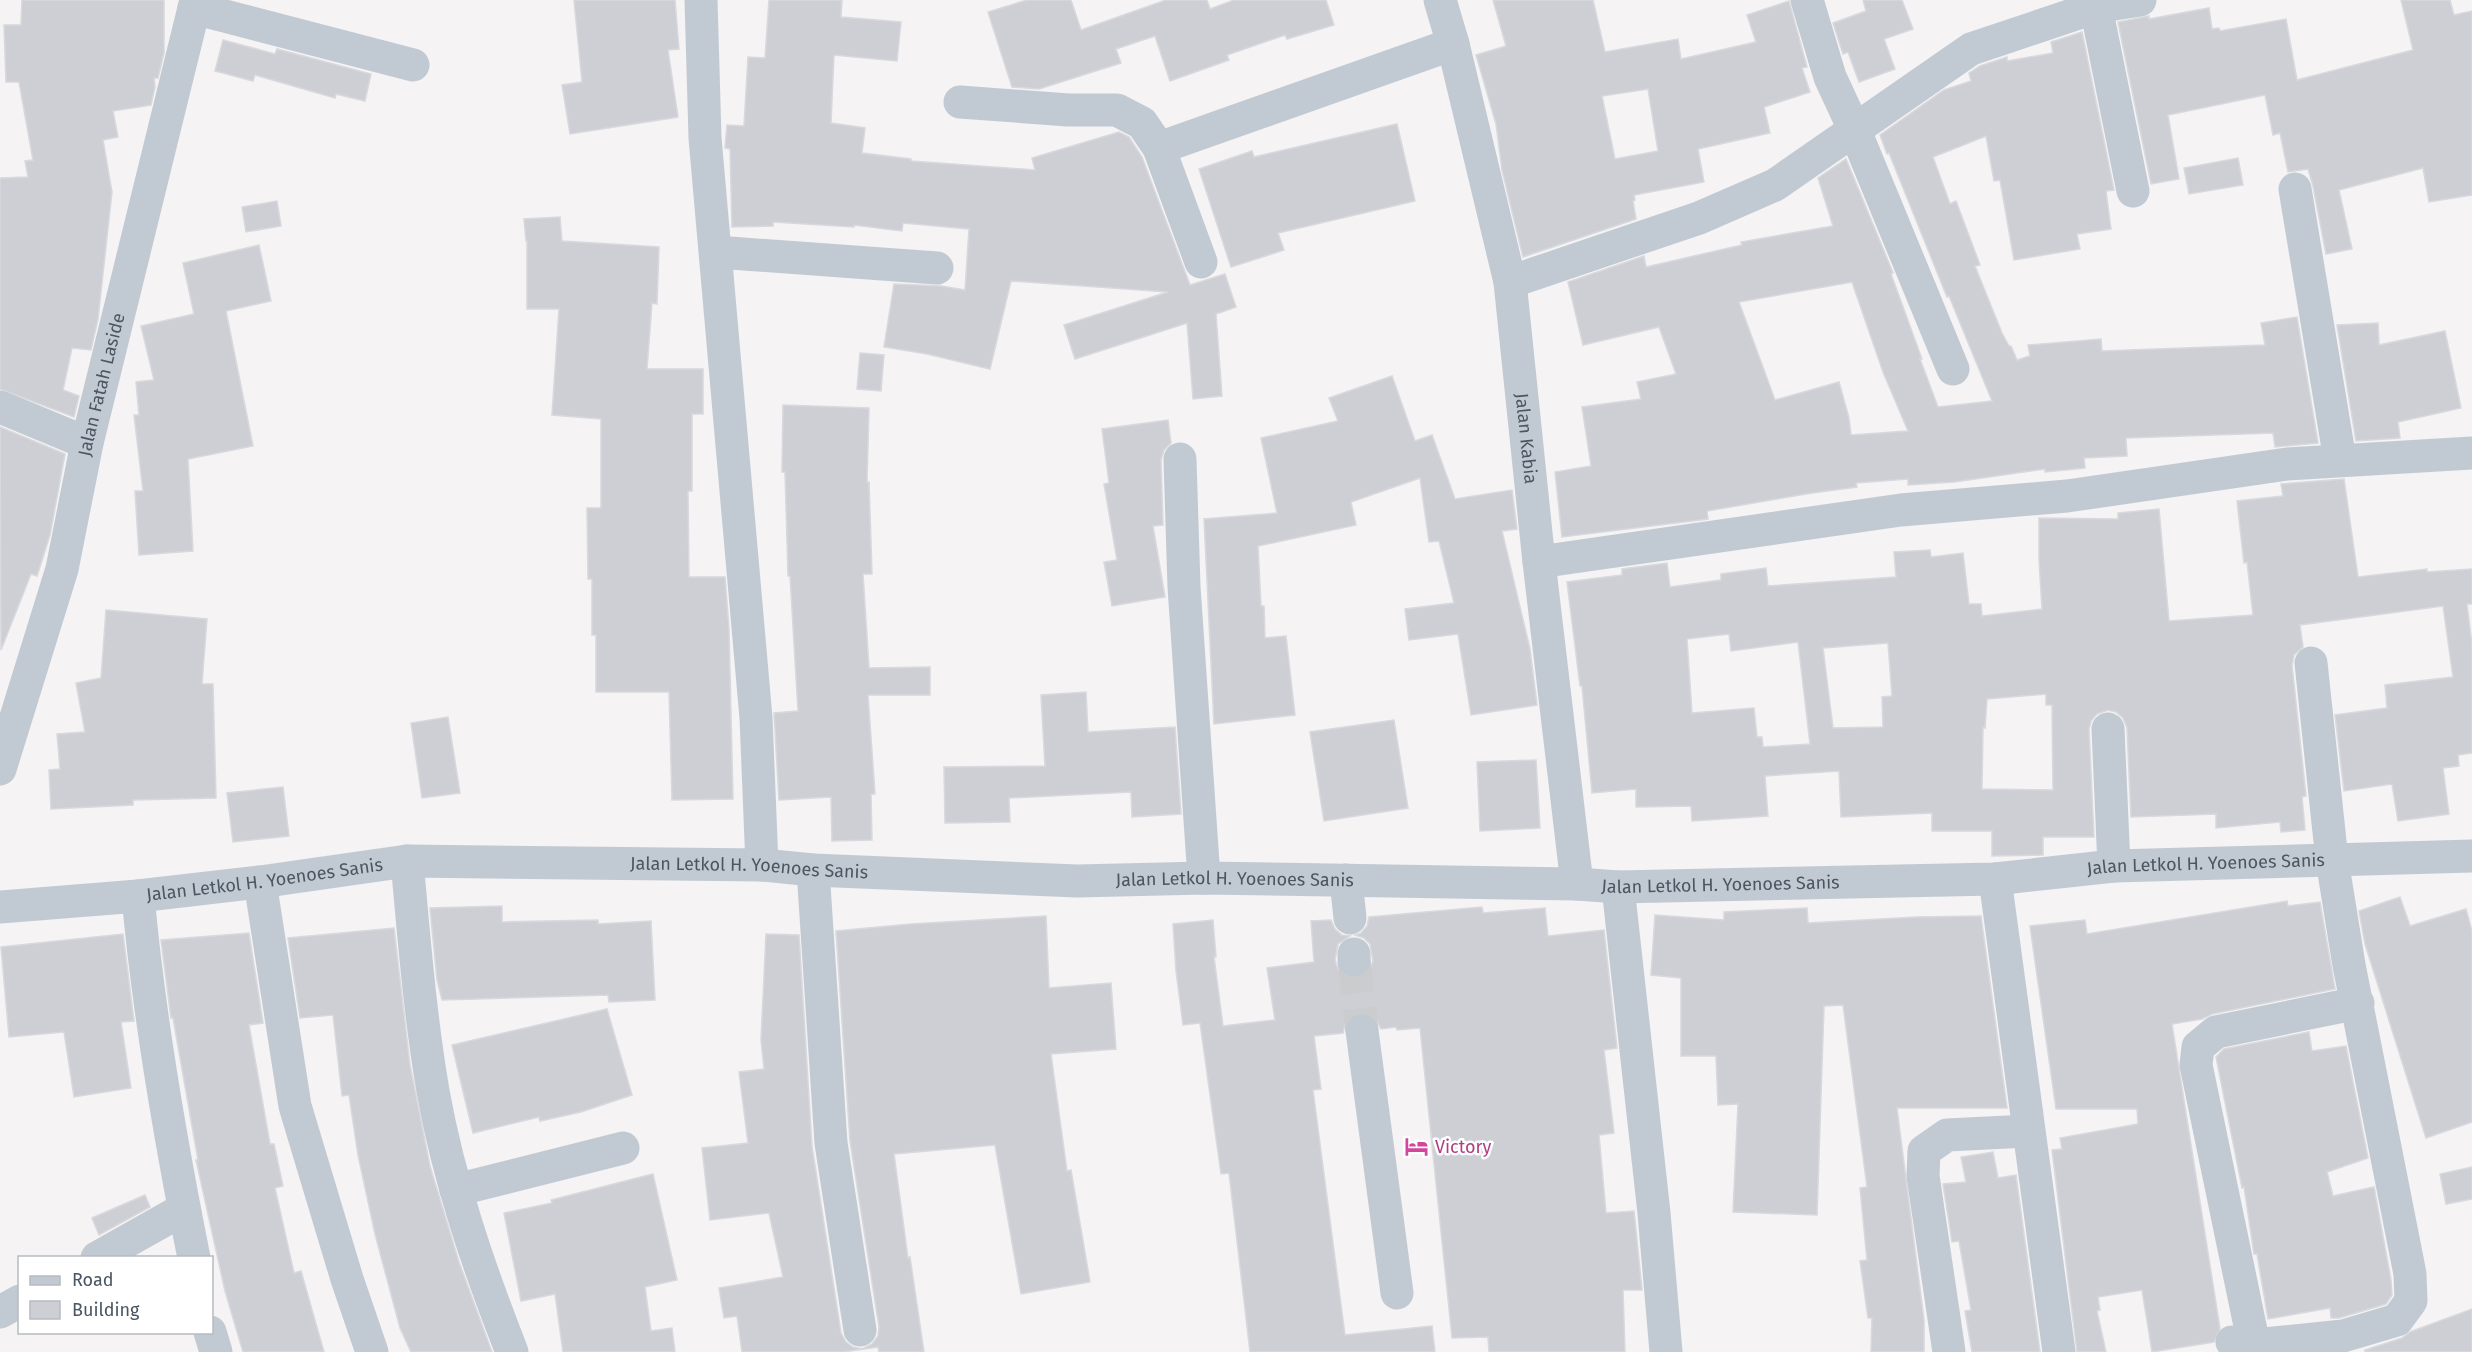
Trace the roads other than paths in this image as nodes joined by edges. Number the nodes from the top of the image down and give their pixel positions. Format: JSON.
{"nodes":[{"id":1,"x":701,"y":0,"type":"edge"},
{"id":2,"x":1440,"y":0,"type":"edge"},
{"id":3,"x":1807,"y":0,"type":"edge"},
{"id":4,"x":2140,"y":0,"type":"edge"},
{"id":5,"x":195,"y":4,"type":"edge"},
{"id":6,"x":2096,"y":7,"type":"junction"},
{"id":7,"x":1453,"y":44,"type":"junction"},
{"id":8,"x":412,"y":65,"type":"dead end"},
{"id":9,"x":960,"y":102,"type":"dead end"},
{"id":10,"x":1855,"y":131,"type":"junction"},
{"id":11,"x":1159,"y":148,"type":"junction"},
{"id":12,"x":2295,"y":189,"type":"dead end"},
{"id":13,"x":2133,"y":191,"type":"dead end"},
{"id":14,"x":716,"y":252,"type":"junction"},
{"id":15,"x":1201,"y":262,"type":"dead end"},
{"id":16,"x":937,"y":268,"type":"dead end"},
{"id":17,"x":1510,"y":282,"type":"junction"},
{"id":18,"x":1953,"y":369,"type":"dead end"},
{"id":19,"x":0,"y":407,"type":"edge"},
{"id":20,"x":87,"y":443,"type":"junction"},
{"id":21,"x":2472,"y":453,"type":"edge"},
{"id":22,"x":1180,"y":459,"type":"dead end"},
{"id":23,"x":2340,"y":460,"type":"junction"},
{"id":24,"x":1539,"y":562,"type":"junction"},
{"id":25,"x":2311,"y":663,"type":"dead end"},
{"id":26,"x":2109,"y":729,"type":"dead end"},
{"id":27,"x":0,"y":769,"type":"edge"},
{"id":28,"x":2472,"y":856,"type":"edge"},
{"id":29,"x":2332,"y":860,"type":"junction"},
{"id":30,"x":407,"y":861,"type":"junction"},
{"id":31,"x":762,"y":865,"type":"junction"},
{"id":32,"x":2114,"y":866,"type":"junction"},
{"id":33,"x":813,"y":870,"type":"junction"},
{"id":34,"x":1204,"y":878,"type":"junction"},
{"id":35,"x":1995,"y":879,"type":"junction"},
{"id":36,"x":1346,"y":880,"type":"junction"},
{"id":37,"x":260,"y":882,"type":"junction"},
{"id":38,"x":1578,"y":884,"type":"junction"},
{"id":39,"x":1618,"y":887,"type":"junction"},
{"id":40,"x":138,"y":896,"type":"junction"},
{"id":41,"x":0,"y":907,"type":"edge"},
{"id":42,"x":1350,"y":918,"type":"dead end"},
{"id":43,"x":2358,"y":1004,"type":"junction"},
{"id":44,"x":1362,"y":1031,"type":"tunnel mouth"},
{"id":45,"x":2028,"y":1131,"type":"junction"},
{"id":46,"x":623,"y":1148,"type":"dead end"},
{"id":47,"x":456,"y":1190,"type":"junction"},
{"id":48,"x":184,"y":1209,"type":"junction"},
{"id":49,"x":99,"y":1256,"type":"edge"},
{"id":50,"x":194,"y":1256,"type":"edge"},
{"id":51,"x":1397,"y":1293,"type":"dead end"},
{"id":52,"x":18,"y":1302,"type":"edge"},
{"id":53,"x":0,"y":1312,"type":"edge"},
{"id":54,"x":860,"y":1330,"type":"dead end"},
{"id":55,"x":211,"y":1334,"type":"edge"},
{"id":56,"x":216,"y":1352,"type":"edge"},
{"id":57,"x":372,"y":1352,"type":"edge"},
{"id":58,"x":512,"y":1352,"type":"edge"},
{"id":59,"x":1666,"y":1352,"type":"edge"},
{"id":60,"x":1949,"y":1352,"type":"edge"},
{"id":61,"x":2059,"y":1352,"type":"edge"}],
"edges":[{"from":1,"to":14,"type":"street"},
{"from":2,"to":7,"type":"street","name":"Jalan Kabia"},
{"from":3,"to":10,"type":"street"},
{"from":4,"to":6,"type":"street"},
{"from":5,"to":8,"type":"street"},
{"from":5,"to":20,"type":"street","name":"Jalan Fatah Laside"},
{"from":6,"to":10,"type":"street"},
{"from":6,"to":13,"type":"street"},
{"from":7,"to":11,"type":"street"},
{"from":7,"to":17,"type":"street","name":"Jalan Kabia"},
{"from":9,"to":11,"type":"street"},
{"from":10,"to":17,"type":"street"},
{"from":10,"to":18,"type":"street"},
{"from":11,"to":15,"type":"street"},
{"from":12,"to":23,"type":"street"},
{"from":14,"to":16,"type":"street"},
{"from":14,"to":31,"type":"street"},
{"from":17,"to":24,"type":"street","name":"Jalan Kabia"},
{"from":19,"to":20,"type":"street"},
{"from":20,"to":27,"type":"street","name":"Jalan Fatah Laside"},
{"from":21,"to":23,"type":"street"},
{"from":22,"to":34,"type":"street"},
{"from":23,"to":24,"type":"street"},
{"from":24,"to":38,"type":"street","name":"Jalan Kabia"},
{"from":25,"to":29,"type":"street"},
{"from":26,"to":32,"type":"street"},
{"from":28,"to":29,"type":"street","name":"Jalan Letkol H. Yoenoes Sanis"},
{"from":29,"to":32,"type":"street","name":"Jalan Letkol H. Yoenoes Sanis"},
{"from":29,"to":43,"type":"street"},
{"from":30,"to":31,"type":"street","name":"Jalan Letkol H. Yoenoes Sanis"},
{"from":30,"to":37,"type":"street","name":"Jalan Letkol H. Yoenoes Sanis"},
{"from":30,"to":47,"type":"street"},
{"from":31,"to":33,"type":"street","name":"Jalan Letkol H. Yoenoes Sanis"},
{"from":32,"to":35,"type":"street","name":"Jalan Letkol H. Yoenoes Sanis"},
{"from":33,"to":34,"type":"street","name":"Jalan Letkol H. Yoenoes Sanis"},
{"from":33,"to":54,"type":"street"},
{"from":34,"to":36,"type":"street","name":"Jalan Letkol H. Yoenoes Sanis"},
{"from":35,"to":39,"type":"street","name":"Jalan Letkol H. Yoenoes Sanis"},
{"from":35,"to":45,"type":"street"},
{"from":36,"to":38,"type":"street","name":"Jalan Letkol H. Yoenoes Sanis"},
{"from":36,"to":42,"type":"street"},
{"from":37,"to":40,"type":"street","name":"Jalan Letkol H. Yoenoes Sanis"},
{"from":37,"to":57,"type":"street"},
{"from":38,"to":39,"type":"street","name":"Jalan Letkol H. Yoenoes Sanis"},
{"from":39,"to":59,"type":"street"},
{"from":40,"to":41,"type":"street","name":"Jalan Letkol H. Yoenoes Sanis"},
{"from":40,"to":48,"type":"street"},
{"from":43,"to":43,"type":"street"},
{"from":44,"to":51,"type":"street"},
{"from":45,"to":60,"type":"street"},
{"from":45,"to":61,"type":"street"},
{"from":46,"to":47,"type":"street"},
{"from":47,"to":58,"type":"street"},
{"from":48,"to":49,"type":"street"},
{"from":48,"to":50,"type":"street"},
{"from":52,"to":53,"type":"street"},
{"from":55,"to":56,"type":"street"}]}
